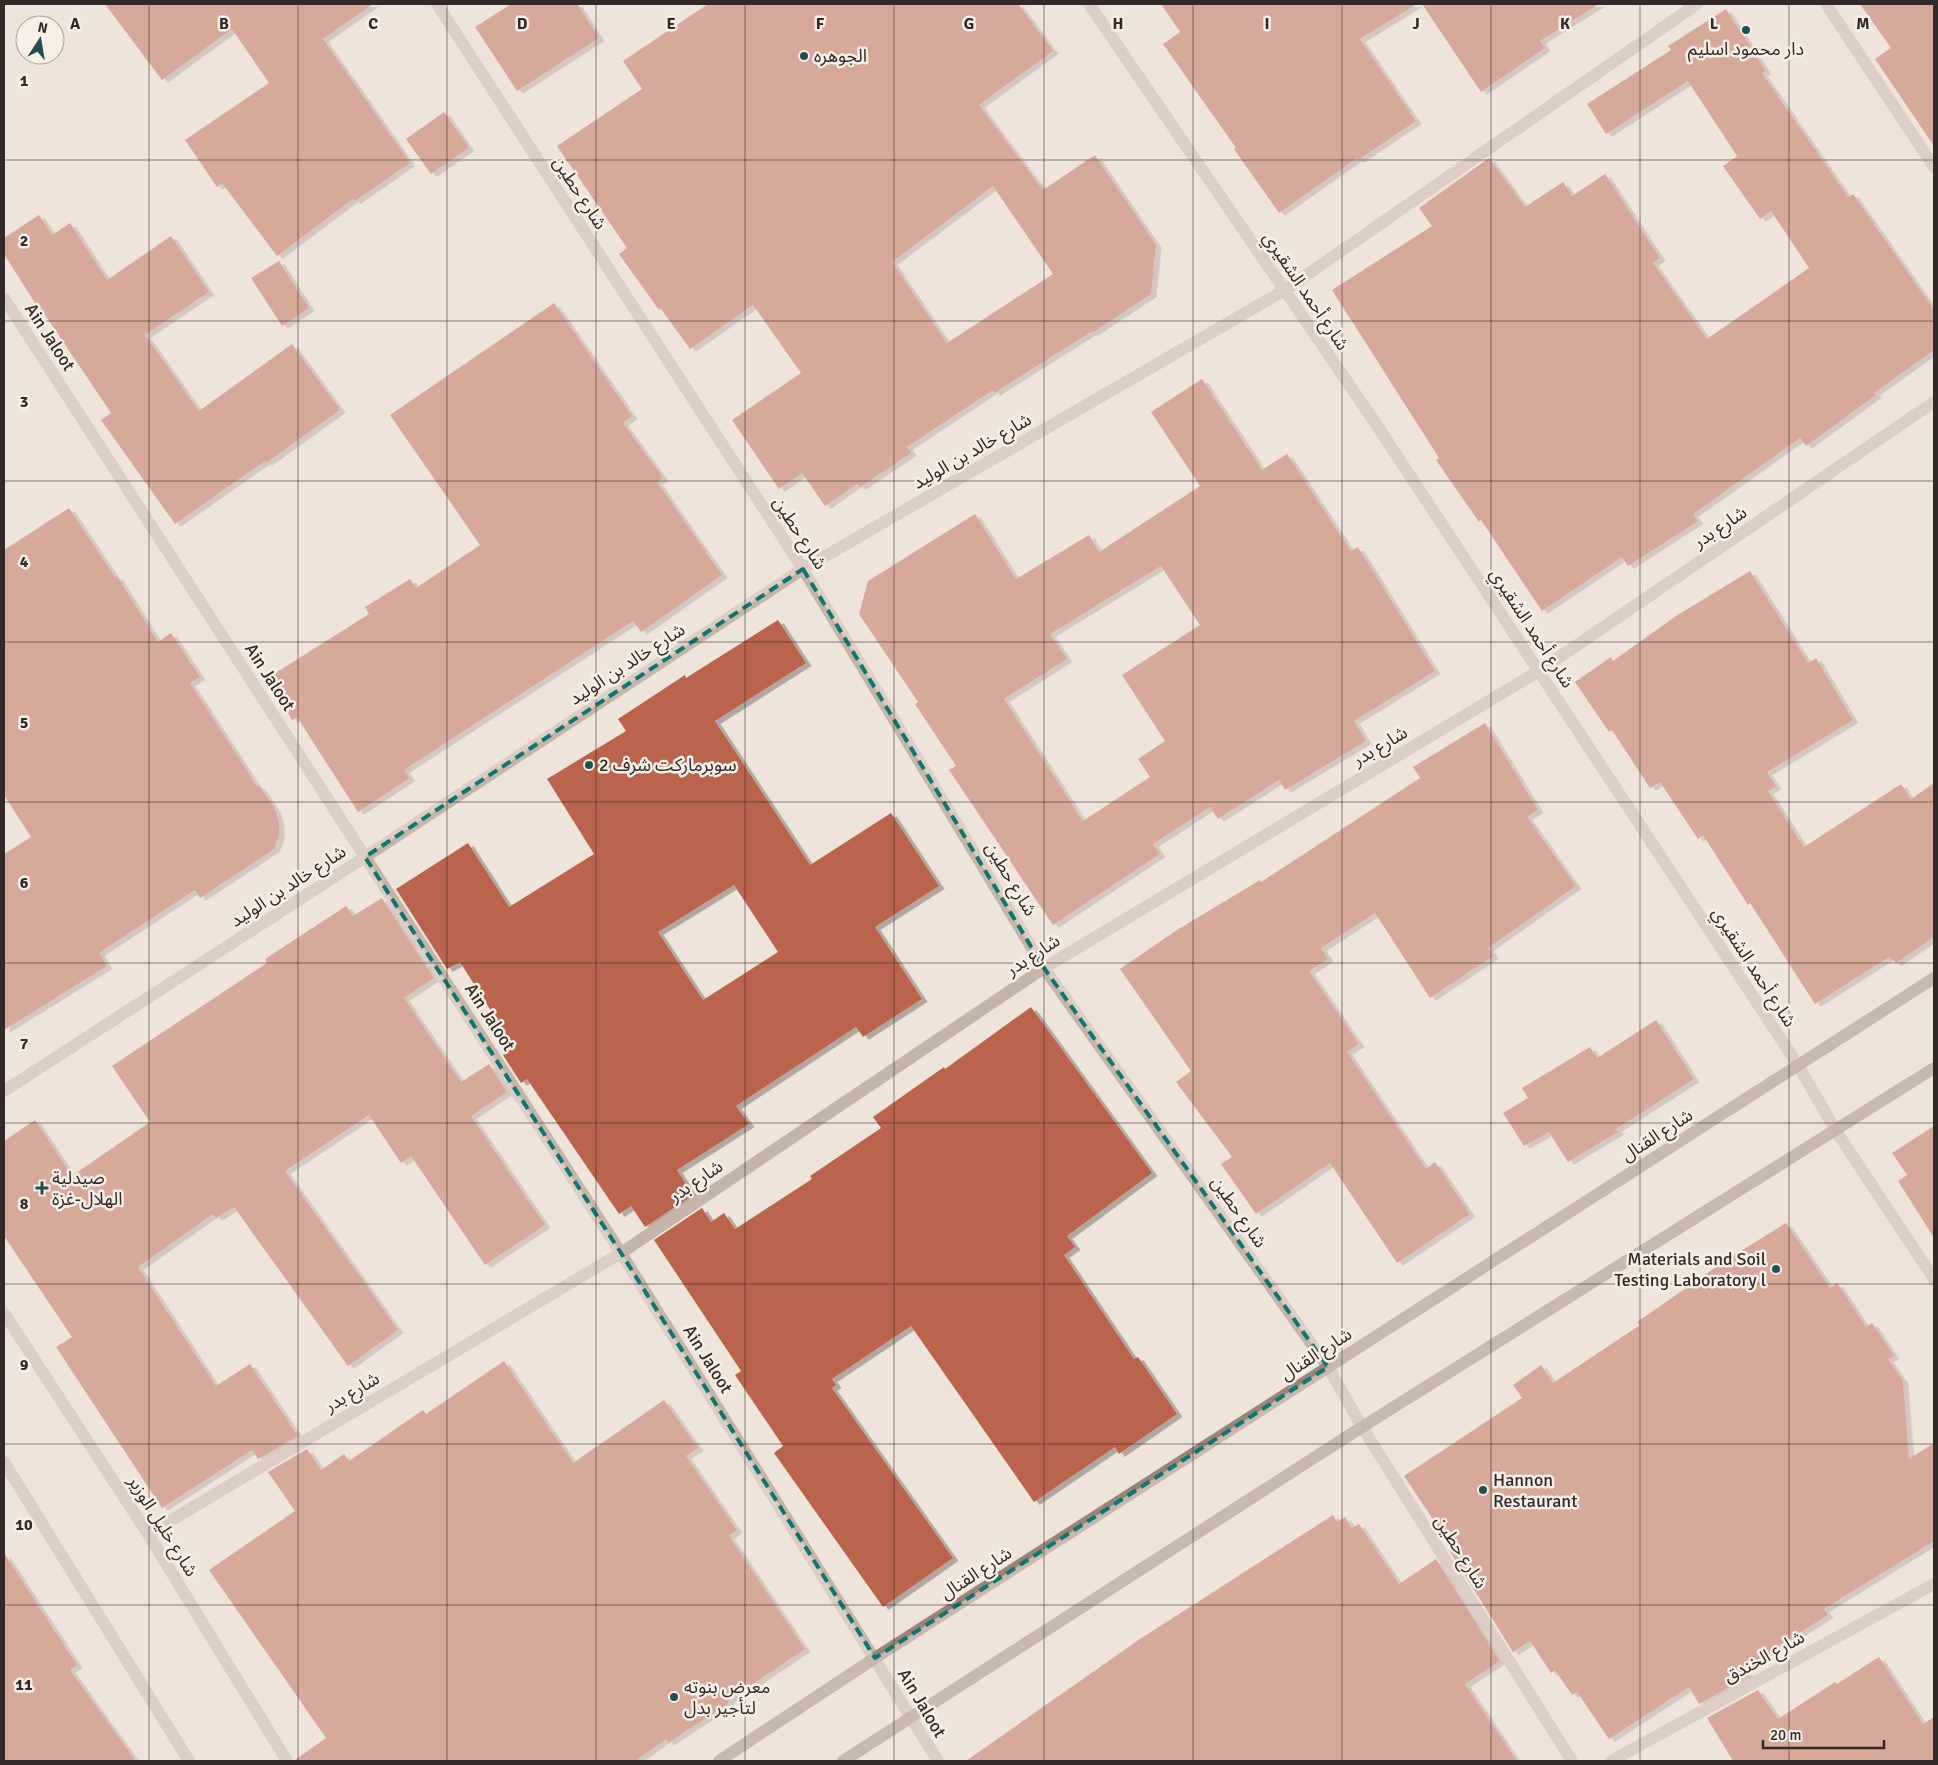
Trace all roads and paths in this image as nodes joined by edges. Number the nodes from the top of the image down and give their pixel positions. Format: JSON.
{"nodes":[{"id":1,"x":437,"y":4,"type":"edge"},
{"id":2,"x":1089,"y":4,"type":"edge"},
{"id":3,"x":1697,"y":4,"type":"edge"},
{"id":4,"x":1826,"y":4,"type":"edge"},
{"id":5,"x":1934,"y":167,"type":"edge"},
{"id":6,"x":1284,"y":290,"type":"junction"},
{"id":7,"x":4,"y":298,"type":"edge"},
{"id":8,"x":1934,"y":402,"type":"edge"},
{"id":9,"x":803,"y":569,"type":"junction"},
{"id":10,"x":1539,"y":671,"type":"junction"},
{"id":11,"x":365,"y":857,"type":"junction"},
{"id":12,"x":1044,"y":968,"type":"junction"},
{"id":13,"x":1934,"y":978,"type":"edge"},
{"id":14,"x":1798,"y":1065,"type":"junction"},
{"id":15,"x":1934,"y":1068,"type":"edge"},
{"id":16,"x":4,"y":1091,"type":"edge"},
{"id":17,"x":1836,"y":1131,"type":"junction"},
{"id":18,"x":621,"y":1252,"type":"junction"},
{"id":19,"x":1934,"y":1279,"type":"edge"},
{"id":20,"x":4,"y":1313,"type":"edge"},
{"id":21,"x":1328,"y":1367,"type":"junction"},
{"id":22,"x":1362,"y":1427,"type":"junction"},
{"id":23,"x":4,"y":1462,"type":"edge"},
{"id":24,"x":148,"y":1534,"type":"junction"},
{"id":25,"x":1934,"y":1584,"type":"edge"},
{"id":26,"x":875,"y":1658,"type":"junction"},
{"id":27,"x":911,"y":1718,"type":"junction"},
{"id":28,"x":189,"y":1761,"type":"edge"},
{"id":29,"x":287,"y":1761,"type":"edge"},
{"id":30,"x":719,"y":1761,"type":"edge"},
{"id":31,"x":843,"y":1761,"type":"edge"},
{"id":32,"x":938,"y":1761,"type":"edge"},
{"id":33,"x":1572,"y":1761,"type":"edge"},
{"id":34,"x":1612,"y":1761,"type":"edge"}],
"edges":[{"from":1,"to":9,"type":"street","name":"شارع حطين"},
{"from":2,"to":6,"type":"street","name":"شارع أحمد الشقيري"},
{"from":3,"to":6,"type":"street","name":"شارع خالد بن الوليد"},
{"from":4,"to":5,"type":"street"},
{"from":6,"to":9,"type":"street","name":"شارع خالد بن الوليد"},
{"from":6,"to":10,"type":"street","name":"شارع أحمد الشقيري"},
{"from":7,"to":11,"type":"street","name":"Ain Jaloot"},
{"from":8,"to":10,"type":"street","name":"شارع بدر"},
{"from":9,"to":11,"type":"street","name":"شارع خالد بن الوليد"},
{"from":9,"to":12,"type":"street","name":"شارع حطين"},
{"from":10,"to":12,"type":"street","name":"شارع بدر"},
{"from":10,"to":14,"type":"street","name":"شارع أحمد الشقيري"},
{"from":11,"to":16,"type":"street","name":"شارع خالد بن الوليد"},
{"from":11,"to":18,"type":"street","name":"Ain Jaloot"},
{"from":12,"to":18,"type":"street","name":"شارع بدر"},
{"from":12,"to":21,"type":"street","name":"شارع حطين"},
{"from":13,"to":14,"type":"main road","name":"شارع القنال"},
{"from":14,"to":17,"type":"street","name":"شارع أحمد الشقيري"},
{"from":14,"to":21,"type":"main road","name":"شارع القنال"},
{"from":15,"to":17,"type":"main road"},
{"from":17,"to":19,"type":"street","name":"شارع أحمد الشقيري"},
{"from":17,"to":22,"type":"main road"},
{"from":18,"to":24,"type":"street","name":"شارع بدر"},
{"from":18,"to":26,"type":"street","name":"Ain Jaloot"},
{"from":20,"to":24,"type":"street","name":"شارع خليل الوزير"},
{"from":21,"to":22,"type":"street","name":"شارع حطين"},
{"from":21,"to":26,"type":"main road","name":"شارع القنال"},
{"from":22,"to":27,"type":"main road"},
{"from":22,"to":33,"type":"street","name":"شارع حطين"},
{"from":23,"to":28,"type":"street"},
{"from":24,"to":29,"type":"street","name":"شارع خليل الوزير"},
{"from":25,"to":34,"type":"street","name":"شارع الخندق"},
{"from":26,"to":27,"type":"street","name":"Ain Jaloot"},
{"from":26,"to":30,"type":"main road","name":"شارع القنال"},
{"from":27,"to":31,"type":"main road"},
{"from":27,"to":32,"type":"street","name":"Ain Jaloot"}]}
